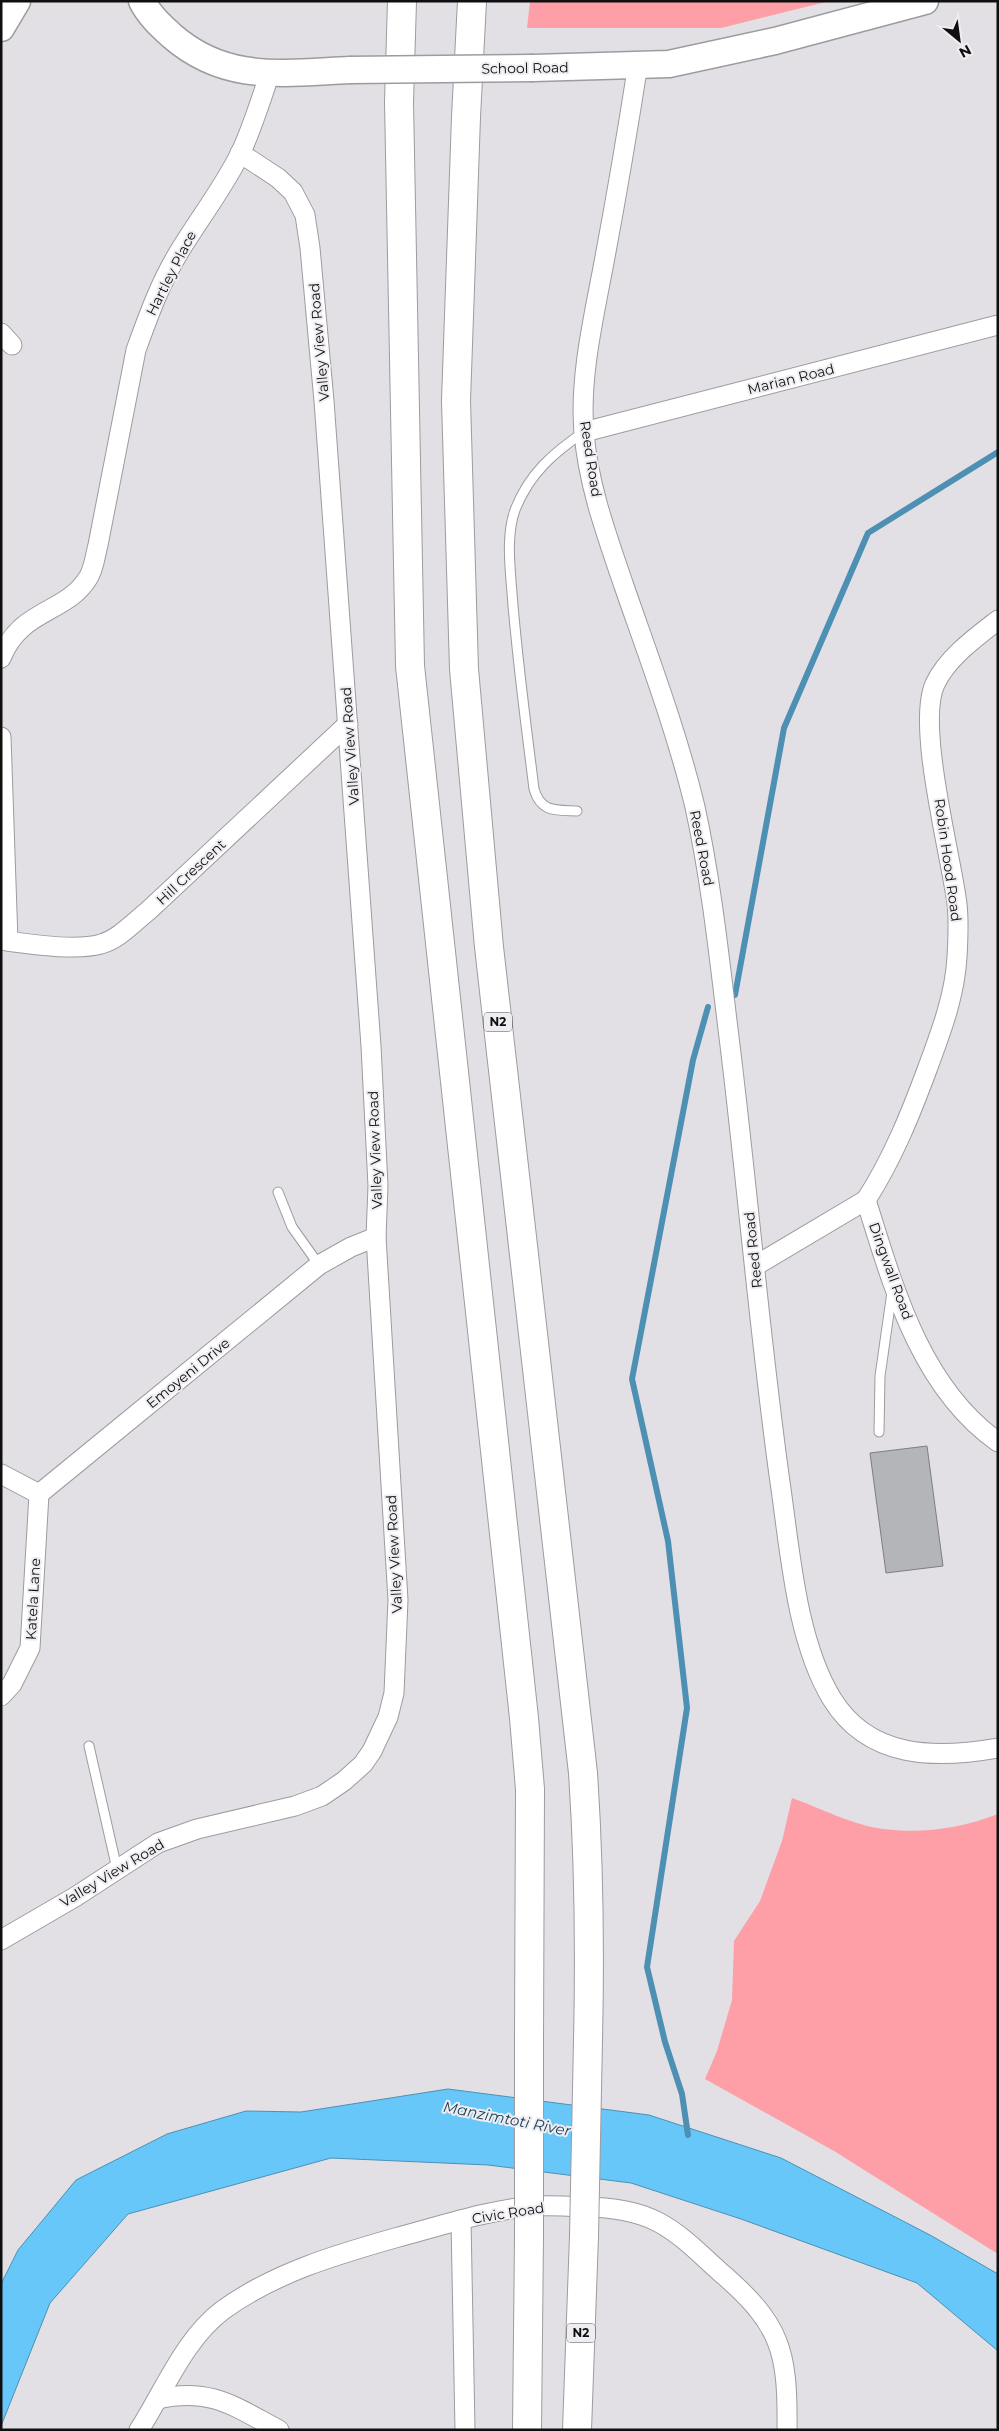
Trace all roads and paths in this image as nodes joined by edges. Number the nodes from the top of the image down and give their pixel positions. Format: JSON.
{"nodes":[{"id":1,"x":17,"y":1,"type":"edge"},
{"id":2,"x":142,"y":1,"type":"edge"},
{"id":3,"x":402,"y":1,"type":"edge"},
{"id":4,"x":472,"y":1,"type":"edge"},
{"id":5,"x":926,"y":1,"type":"edge"},
{"id":6,"x":1,"y":28,"type":"edge"},
{"id":7,"x":638,"y":64,"type":"junction"},
{"id":8,"x":270,"y":73,"type":"junction"},
{"id":9,"x":240,"y":153,"type":"junction"},
{"id":10,"x":998,"y":325,"type":"edge"},
{"id":11,"x":584,"y":432,"type":"junction"},
{"id":12,"x":998,"y":620,"type":"edge"},
{"id":13,"x":1,"y":658,"type":"edge"},
{"id":14,"x":348,"y":724,"type":"junction"},
{"id":15,"x":1,"y":737,"type":"edge"},
{"id":16,"x":577,"y":811,"type":"dead end"},
{"id":17,"x":5,"y":940,"type":"edge"},
{"id":18,"x":278,"y":1192,"type":"dead end"},
{"id":19,"x":866,"y":1200,"type":"junction"},
{"id":20,"x":376,"y":1237,"type":"junction"},
{"id":21,"x":319,"y":1265,"type":"junction"},
{"id":22,"x":755,"y":1266,"type":"junction"},
{"id":23,"x":893,"y":1285,"type":"junction"},
{"id":24,"x":879,"y":1432,"type":"dead end"},
{"id":25,"x":998,"y":1442,"type":"edge"},
{"id":26,"x":1,"y":1474,"type":"edge"},
{"id":27,"x":39,"y":1494,"type":"junction"},
{"id":28,"x":1,"y":1696,"type":"edge"},
{"id":29,"x":89,"y":1746,"type":"dead end"},
{"id":30,"x":998,"y":1748,"type":"edge"},
{"id":31,"x":117,"y":1870,"type":"junction"},
{"id":32,"x":1,"y":1940,"type":"edge"},
{"id":33,"x":461,"y":2220,"type":"junction"},
{"id":34,"x":158,"y":2399,"type":"junction"},
{"id":35,"x":139,"y":2430,"type":"edge"},
{"id":36,"x":279,"y":2430,"type":"edge"},
{"id":37,"x":465,"y":2430,"type":"edge"},
{"id":38,"x":527,"y":2430,"type":"edge"},
{"id":39,"x":577,"y":2430,"type":"edge"},
{"id":40,"x":787,"y":2430,"type":"edge"}],
"edges":[{"from":1,"to":6,"type":"street"},
{"from":2,"to":8,"type":"street","name":"School Road"},
{"from":3,"to":38,"type":"highway","bridge":true},
{"from":4,"to":39,"type":"highway","number":"N2","bridge":true},
{"from":5,"to":7,"type":"street","name":"School Road"},
{"from":7,"to":8,"type":"street","name":"School Road","bridge":true},
{"from":7,"to":11,"type":"street","name":"Reed Road"},
{"from":8,"to":9,"type":"street","name":"Hartley Place"},
{"from":9,"to":13,"type":"street","name":"Hartley Place"},
{"from":9,"to":14,"type":"street","name":"Valley View Road"},
{"from":10,"to":11,"type":"street","name":"Marian Road"},
{"from":11,"to":16,"type":"lane"},
{"from":11,"to":22,"type":"street","name":"Reed Road"},
{"from":12,"to":19,"type":"street","name":"Robin Hood Road"},
{"from":14,"to":17,"type":"street","name":"Hill Crescent"},
{"from":14,"to":20,"type":"street","name":"Valley View Road"},
{"from":15,"to":17,"type":"street"},
{"from":18,"to":21,"type":"lane"},
{"from":19,"to":22,"type":"street"},
{"from":19,"to":23,"type":"street","name":"Dingwall Road"},
{"from":20,"to":21,"type":"street","name":"Emoyeni Drive"},
{"from":20,"to":31,"type":"street","name":"Valley View Road"},
{"from":21,"to":27,"type":"street","name":"Emoyeni Drive"},
{"from":22,"to":30,"type":"street","name":"Reed Road"},
{"from":23,"to":24,"type":"lane"},
{"from":23,"to":25,"type":"street","name":"Dingwall Road"},
{"from":26,"to":27,"type":"street"},
{"from":27,"to":28,"type":"street","name":"Katela Lane"},
{"from":29,"to":31,"type":"lane"},
{"from":31,"to":32,"type":"street","name":"Valley View Road"},
{"from":33,"to":34,"type":"street","name":"Civic Road"},
{"from":33,"to":37,"type":"street"},
{"from":33,"to":40,"type":"street","name":"Civic Road"},
{"from":34,"to":35,"type":"street","name":"Civic Road"},
{"from":34,"to":36,"type":"street"}]}
